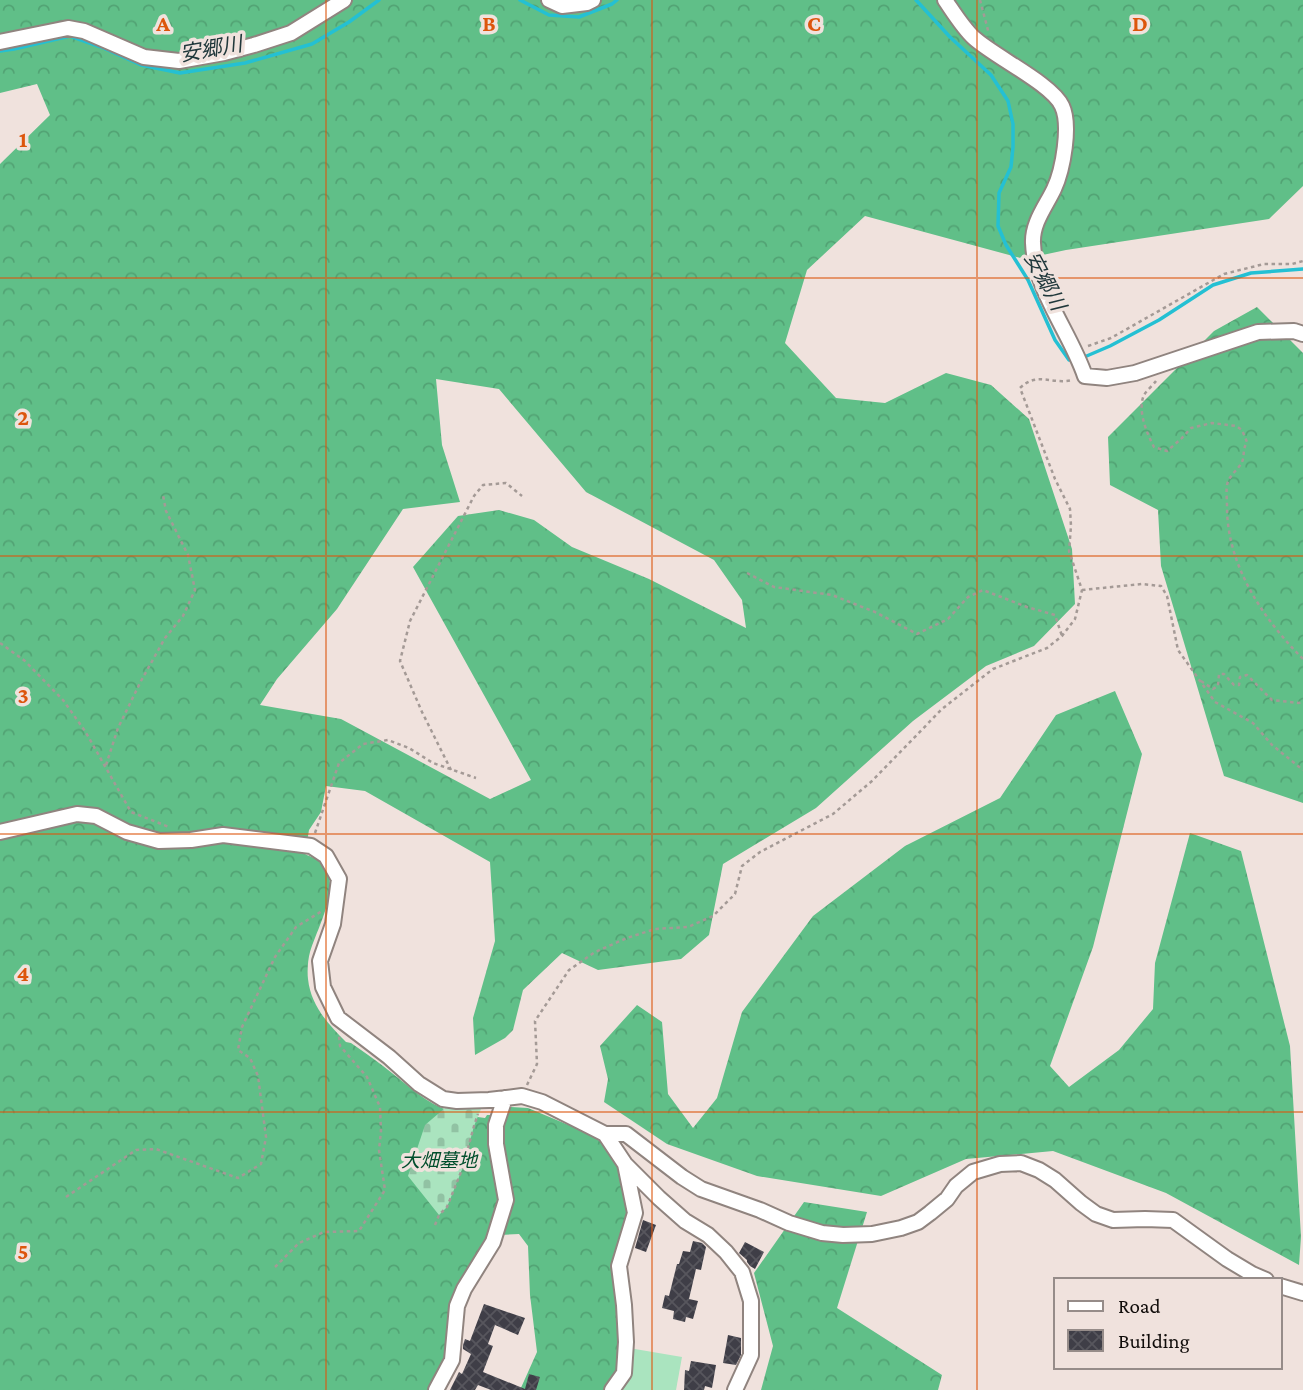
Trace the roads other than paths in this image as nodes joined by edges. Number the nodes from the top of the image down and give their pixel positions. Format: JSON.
{"nodes":[{"id":1,"x":344,"y":0,"type":"edge"},
{"id":2,"x":549,"y":0,"type":"edge"},
{"id":3,"x":593,"y":0,"type":"edge"},
{"id":4,"x":945,"y":0,"type":"edge"},
{"id":5,"x":0,"y":42,"type":"edge"},
{"id":6,"x":1303,"y":334,"type":"edge"},
{"id":7,"x":0,"y":832,"type":"edge"},
{"id":8,"x":505,"y":1098,"type":"junction"},
{"id":9,"x":605,"y":1134,"type":"junction"},
{"id":10,"x":625,"y":1164,"type":"junction"},
{"id":11,"x":1261,"y":1278,"type":"edge"},
{"id":12,"x":1282,"y":1287,"type":"edge"},
{"id":13,"x":1303,"y":1293,"type":"edge"},
{"id":14,"x":436,"y":1390,"type":"edge"},
{"id":15,"x":611,"y":1390,"type":"edge"},
{"id":16,"x":735,"y":1390,"type":"edge"}],
"edges":[{"from":1,"to":5,"type":"street"},
{"from":2,"to":3,"type":"street"},
{"from":4,"to":6,"type":"street"},
{"from":7,"to":8,"type":"street"},
{"from":8,"to":9,"type":"street"},
{"from":8,"to":14,"type":"street"},
{"from":9,"to":10,"type":"street"},
{"from":9,"to":11,"type":"street"},
{"from":10,"to":15,"type":"street"},
{"from":10,"to":16,"type":"street"},
{"from":12,"to":13,"type":"street"}]}
